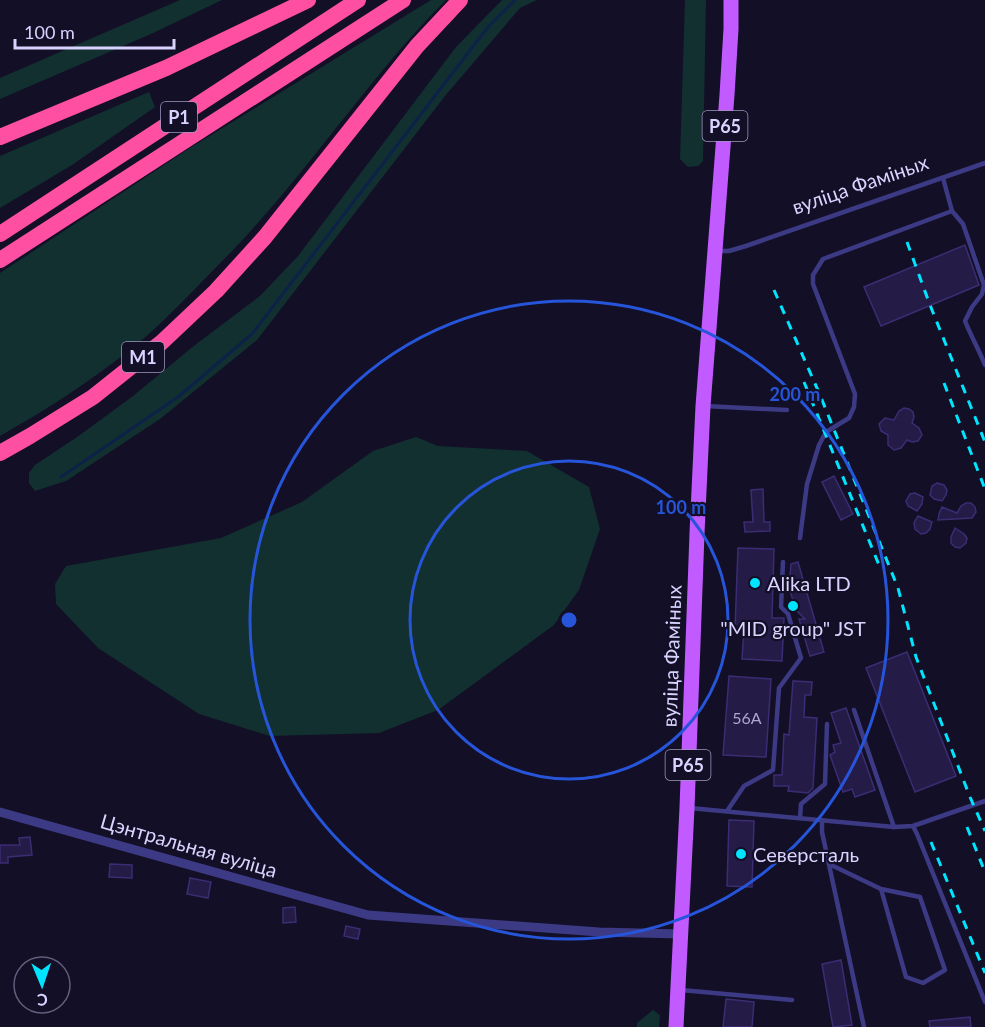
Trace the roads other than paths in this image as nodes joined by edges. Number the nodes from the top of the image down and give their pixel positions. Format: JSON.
{"nodes":[{"id":1,"x":308,"y":0,"type":"edge"},
{"id":2,"x":358,"y":0,"type":"edge"},
{"id":3,"x":404,"y":0,"type":"edge"},
{"id":4,"x":460,"y":0,"type":"edge"},
{"id":5,"x":731,"y":0,"type":"edge"},
{"id":6,"x":0,"y":137,"type":"edge"},
{"id":7,"x":985,"y":163,"type":"edge"},
{"id":8,"x":943,"y":178,"type":"junction"},
{"id":9,"x":952,"y":211,"type":"junction"},
{"id":10,"x":0,"y":234,"type":"edge"},
{"id":11,"x":715,"y":252,"type":"junction"},
{"id":12,"x":0,"y":260,"type":"edge"},
{"id":13,"x":985,"y":365,"type":"edge"},
{"id":14,"x":703,"y":406,"type":"junction"},
{"id":15,"x":787,"y":410,"type":"dead end"},
{"id":16,"x":0,"y":453,"type":"edge"},
{"id":17,"x":800,"y":538,"type":"dead end"},
{"id":18,"x":783,"y":561,"type":"dead end"},
{"id":19,"x":854,"y":710,"type":"dead end"},
{"id":20,"x":827,"y":724,"type":"dead end"},
{"id":21,"x":985,"y":801,"type":"edge"},
{"id":22,"x":687,"y":808,"type":"junction"},
{"id":23,"x":727,"y":811,"type":"junction"},
{"id":24,"x":0,"y":812,"type":"edge"},
{"id":25,"x":800,"y":818,"type":"junction"},
{"id":26,"x":822,"y":820,"type":"junction"},
{"id":27,"x":913,"y":826,"type":"junction"},
{"id":28,"x":894,"y":827,"type":"junction"},
{"id":29,"x":829,"y":864,"type":"junction"},
{"id":30,"x":881,"y":889,"type":"junction"},
{"id":31,"x":681,"y":934,"type":"junction"},
{"id":32,"x":678,"y":990,"type":"junction"},
{"id":33,"x":792,"y":1000,"type":"dead end"},
{"id":34,"x":985,"y":1002,"type":"edge"},
{"id":35,"x":676,"y":1027,"type":"edge"},
{"id":36,"x":864,"y":1027,"type":"edge"}],
"edges":[{"from":1,"to":6,"type":"highway"},
{"from":2,"to":10,"type":"highway","number":"Р1"},
{"from":3,"to":12,"type":"highway","number":"Р1"},
{"from":4,"to":16,"type":"highway","number":"М1"},
{"from":5,"to":11,"type":"main road","number":"Р65"},
{"from":7,"to":8,"type":"lane","name":"вуліца Фаміных"},
{"from":8,"to":9,"type":"lane"},
{"from":8,"to":11,"type":"lane","name":"вуліца Фаміных"},
{"from":9,"to":13,"type":"lane"},
{"from":9,"to":17,"type":"lane"},
{"from":11,"to":14,"type":"main road","number":"Р65"},
{"from":14,"to":15,"type":"lane"},
{"from":14,"to":22,"type":"main road","name":"вуліца Фаміных","number":"Р65"},
{"from":18,"to":23,"type":"lane"},
{"from":19,"to":28,"type":"lane"},
{"from":20,"to":25,"type":"lane"},
{"from":21,"to":27,"type":"lane"},
{"from":22,"to":23,"type":"lane"},
{"from":22,"to":31,"type":"main road","name":"вуліца Фаміных","number":"Р65"},
{"from":23,"to":25,"type":"lane"},
{"from":24,"to":31,"type":"street","name":"Цэнтральная вуліца"},
{"from":25,"to":26,"type":"lane"},
{"from":26,"to":28,"type":"lane"},
{"from":26,"to":29,"type":"lane"},
{"from":27,"to":28,"type":"lane"},
{"from":27,"to":34,"type":"lane"},
{"from":29,"to":30,"type":"lane"},
{"from":29,"to":36,"type":"lane"},
{"from":30,"to":30,"type":"lane"},
{"from":31,"to":32,"type":"main road","name":"вуліца Фаміных","number":"Р65"},
{"from":32,"to":33,"type":"lane"},
{"from":32,"to":35,"type":"main road","name":"вуліца Фаміных","number":"Р65"}]}
